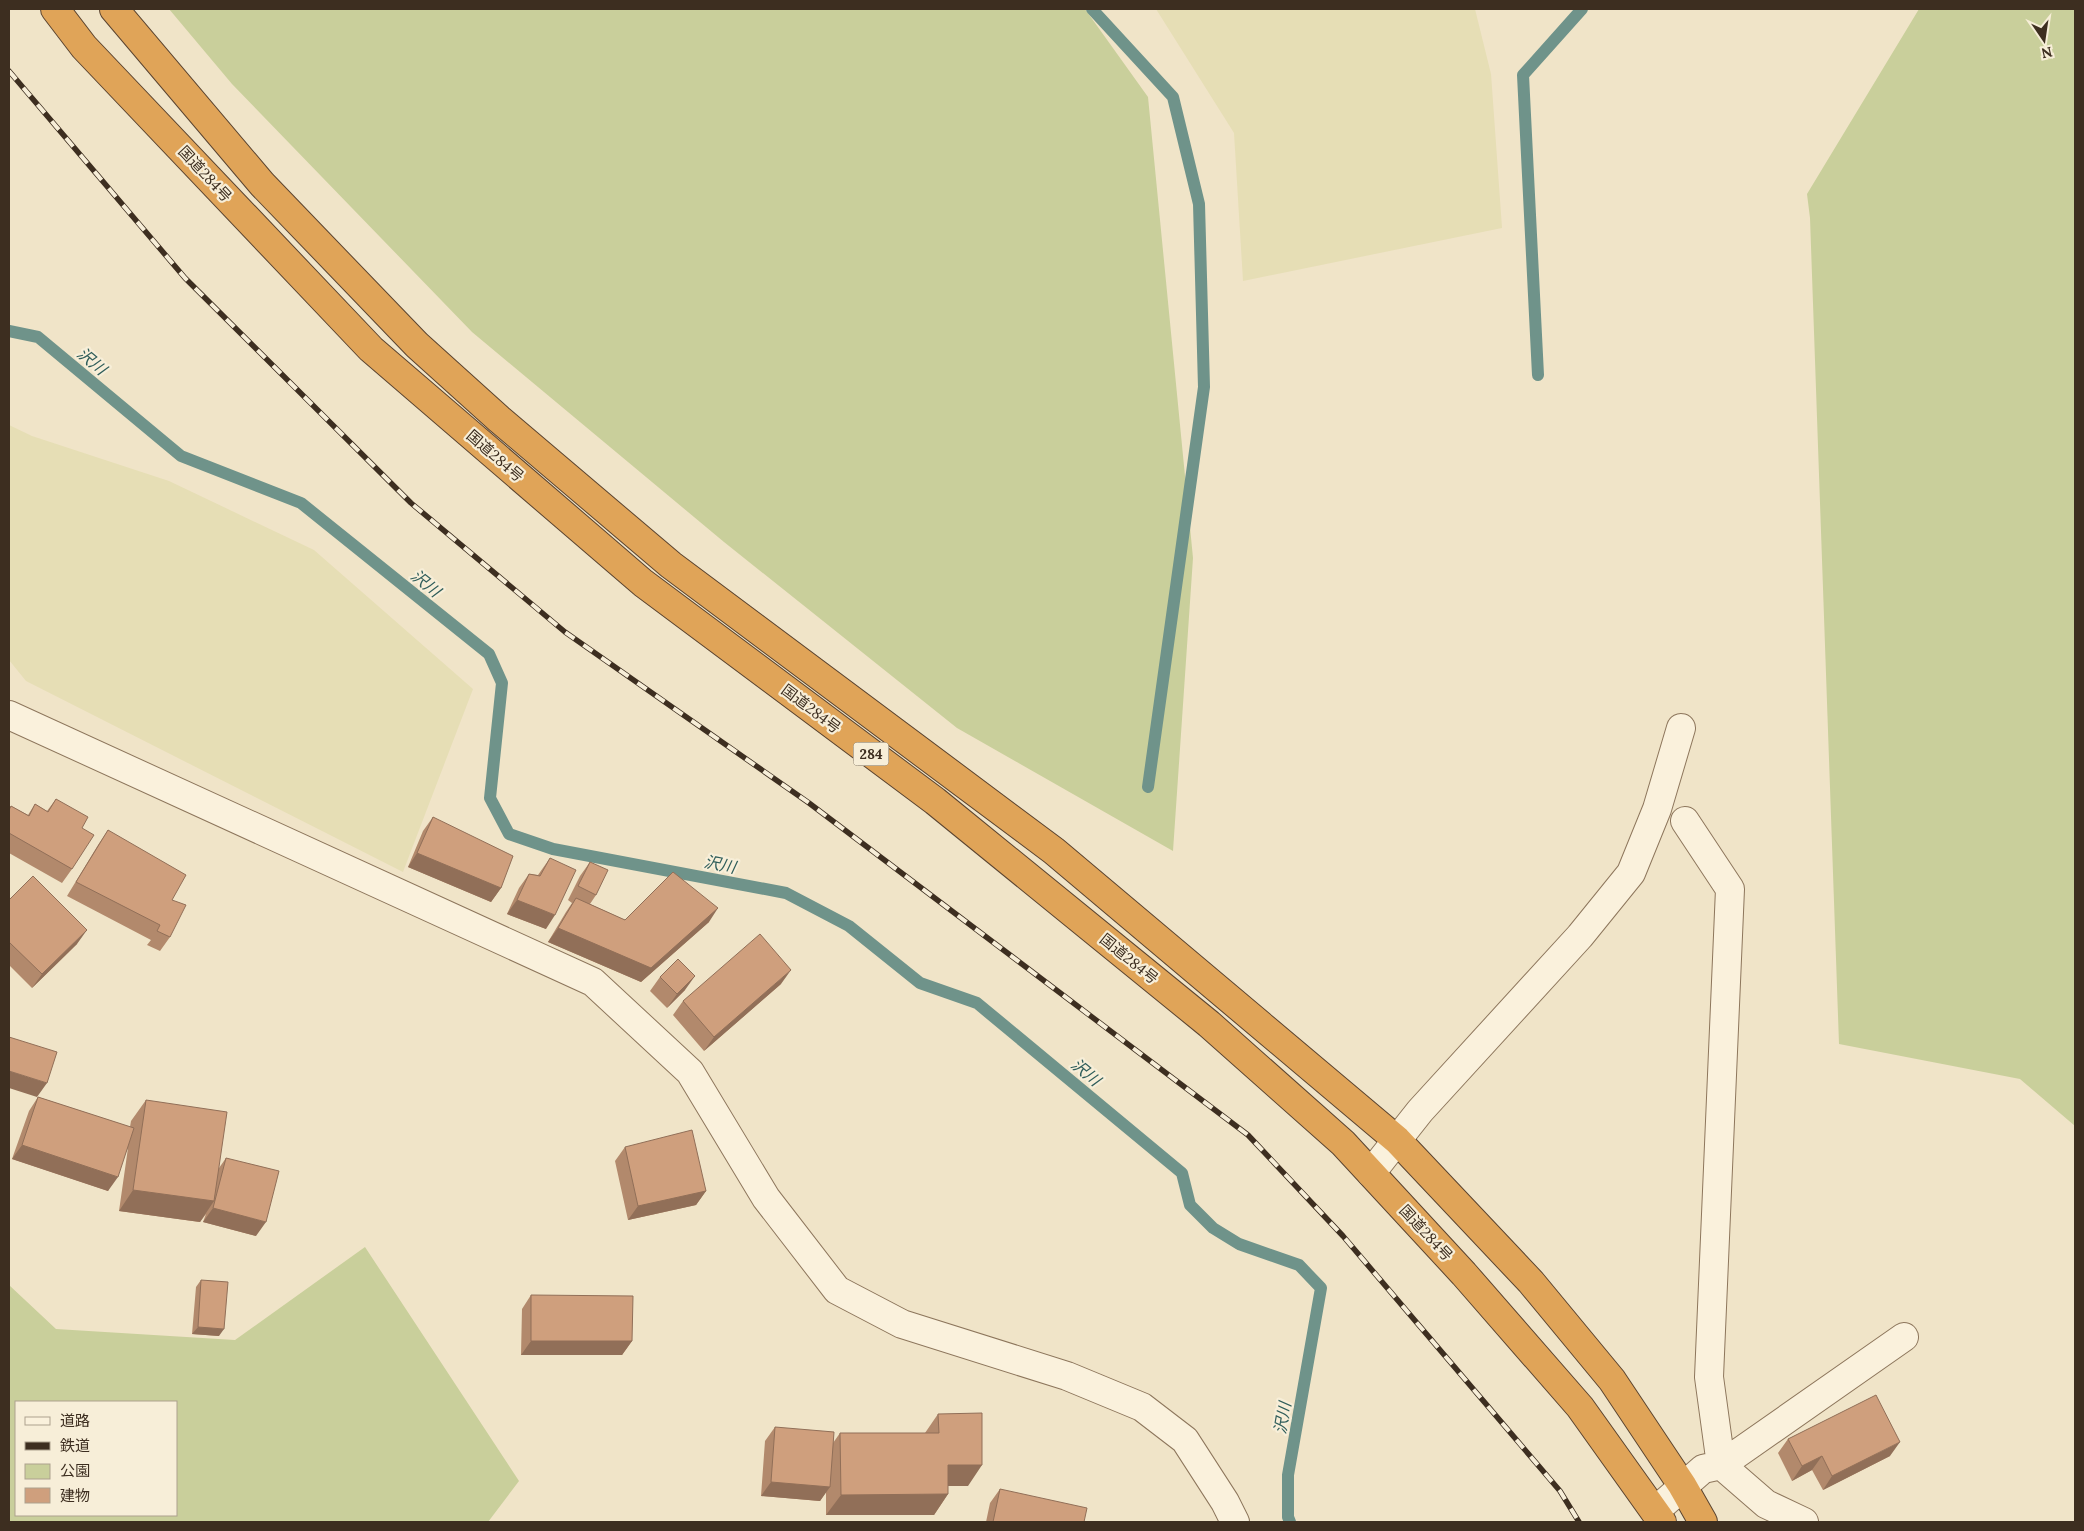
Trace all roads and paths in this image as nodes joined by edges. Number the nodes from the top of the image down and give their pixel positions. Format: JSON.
{"nodes":[{"id":1,"x":54,"y":9,"type":"edge"},
{"id":2,"x":114,"y":9,"type":"edge"},
{"id":3,"x":9,"y":716,"type":"edge"},
{"id":4,"x":1681,"y":728,"type":"dead end"},
{"id":5,"x":1685,"y":821,"type":"dead end"},
{"id":6,"x":1397,"y":1140,"type":"junction"},
{"id":7,"x":1371,"y":1173,"type":"junction"},
{"id":8,"x":1904,"y":1337,"type":"dead end"},
{"id":9,"x":1720,"y":1464,"type":"junction"},
{"id":10,"x":1682,"y":1485,"type":"junction"},
{"id":11,"x":1658,"y":1516,"type":"edge"},
{"id":12,"x":1235,"y":1522,"type":"edge"},
{"id":13,"x":1703,"y":1522,"type":"edge"},
{"id":14,"x":1804,"y":1522,"type":"edge"}],
"edges":[{"from":1,"to":7,"type":"highway","name":"国道284号","number":"284"},
{"from":2,"to":6,"type":"highway","name":"国道284号","number":"284"},
{"from":3,"to":12,"type":"street"},
{"from":4,"to":6,"type":"street"},
{"from":5,"to":9,"type":"street"},
{"from":6,"to":7,"type":"street"},
{"from":6,"to":10,"type":"highway","name":"国道284号","number":"284"},
{"from":7,"to":11,"type":"highway","name":"国道284号","number":"284"},
{"from":8,"to":9,"type":"street"},
{"from":9,"to":10,"type":"street"},
{"from":9,"to":14,"type":"street"},
{"from":10,"to":11,"type":"street"},
{"from":10,"to":13,"type":"highway","name":"国道284号","number":"284"}]}
